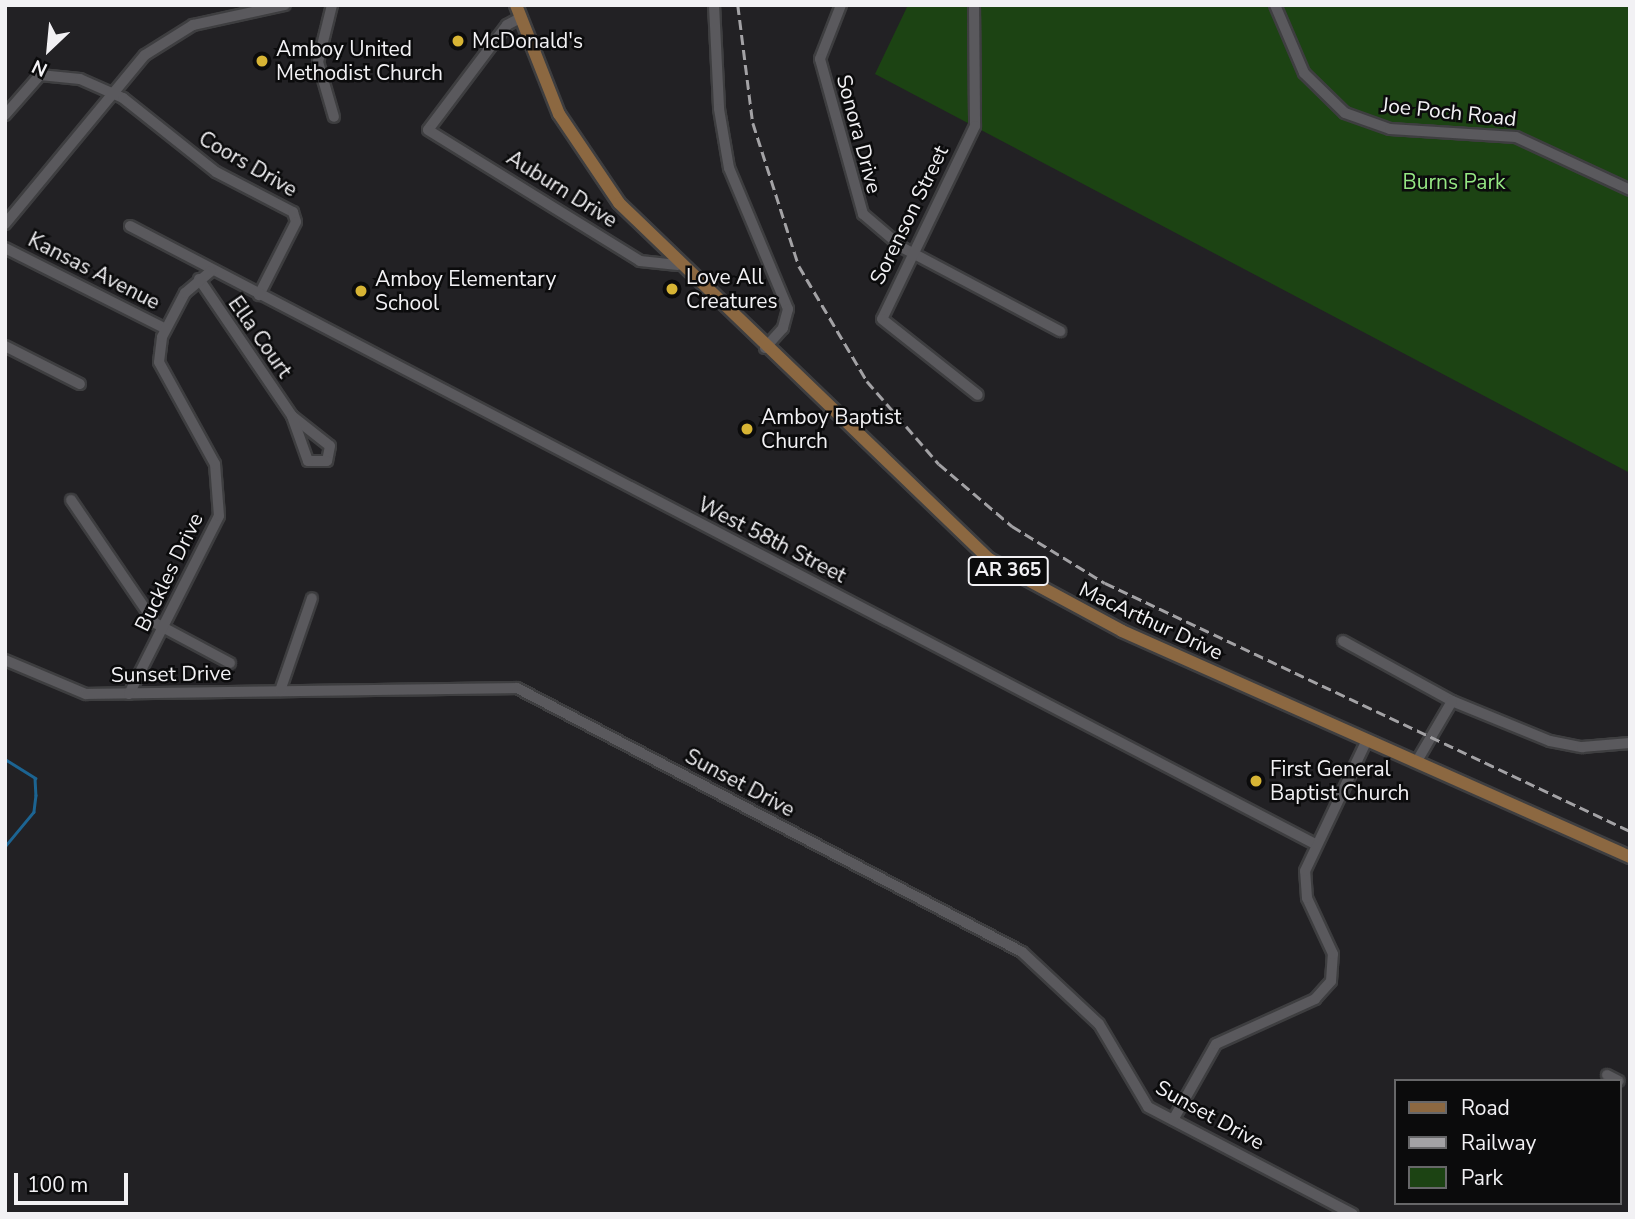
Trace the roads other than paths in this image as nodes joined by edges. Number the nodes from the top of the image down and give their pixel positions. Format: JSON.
{"nodes":[{"id":1,"x":285,"y":5,"type":"edge"},
{"id":2,"x":332,"y":5,"type":"edge"},
{"id":3,"x":714,"y":5,"type":"edge"},
{"id":4,"x":841,"y":5,"type":"edge"},
{"id":5,"x":974,"y":5,"type":"edge"},
{"id":6,"x":1275,"y":5,"type":"edge"},
{"id":7,"x":240,"y":8,"type":"edge"},
{"id":8,"x":518,"y":12,"type":"edge"},
{"id":9,"x":110,"y":91,"type":"junction"},
{"id":10,"x":10,"y":101,"type":"edge"},
{"id":11,"x":5,"y":115,"type":"edge"},
{"id":12,"x":334,"y":117,"type":"dead end"},
{"id":13,"x":1630,"y":190,"type":"edge"},
{"id":14,"x":5,"y":224,"type":"edge"},
{"id":15,"x":130,"y":226,"type":"dead end"},
{"id":16,"x":5,"y":248,"type":"edge"},
{"id":17,"x":914,"y":253,"type":"junction"},
{"id":18,"x":678,"y":265,"type":"junction"},
{"id":19,"x":211,"y":271,"type":"junction"},
{"id":20,"x":199,"y":279,"type":"junction"},
{"id":21,"x":259,"y":295,"type":"junction"},
{"id":22,"x":166,"y":329,"type":"junction"},
{"id":23,"x":1060,"y":331,"type":"dead end"},
{"id":24,"x":5,"y":346,"type":"edge"},
{"id":25,"x":765,"y":348,"type":"junction"},
{"id":26,"x":80,"y":384,"type":"dead end"},
{"id":27,"x":978,"y":395,"type":"dead end"},
{"id":28,"x":292,"y":416,"type":"junction"},
{"id":29,"x":71,"y":500,"type":"dead end"},
{"id":30,"x":312,"y":598,"type":"dead end"},
{"id":31,"x":163,"y":628,"type":"junction"},
{"id":32,"x":1343,"y":641,"type":"dead end"},
{"id":33,"x":5,"y":660,"type":"edge"},
{"id":34,"x":230,"y":663,"type":"dead end"},
{"id":35,"x":280,"y":691,"type":"junction"},
{"id":36,"x":129,"y":694,"type":"junction"},
{"id":37,"x":1452,"y":701,"type":"junction"},
{"id":38,"x":1367,"y":740,"type":"junction"},
{"id":39,"x":1630,"y":743,"type":"edge"},
{"id":40,"x":1417,"y":761,"type":"junction"},
{"id":41,"x":1315,"y":844,"type":"junction"},
{"id":42,"x":1630,"y":857,"type":"edge"},
{"id":43,"x":1607,"y":1075,"type":"dead end"},
{"id":44,"x":1615,"y":1079,"type":"edge"},
{"id":45,"x":1172,"y":1119,"type":"junction"},
{"id":46,"x":1353,"y":1214,"type":"edge"}],
"edges":[{"from":1,"to":7,"type":"street"},
{"from":2,"to":12,"type":"street"},
{"from":3,"to":25,"type":"street"},
{"from":4,"to":17,"type":"street","name":"Sonora Drive"},
{"from":5,"to":17,"type":"street","name":"Sorenson Street"},
{"from":6,"to":13,"type":"street","name":"Joe Poch Road"},
{"from":7,"to":9,"type":"street"},
{"from":8,"to":18,"type":"main road","name":"MacArthur Drive","number":"AR 365"},
{"from":8,"to":18,"type":"street","name":"Auburn Drive"},
{"from":9,"to":10,"type":"street"},
{"from":9,"to":14,"type":"street"},
{"from":9,"to":21,"type":"street","name":"Coors Drive"},
{"from":10,"to":11,"type":"street"},
{"from":15,"to":19,"type":"street","name":"West 58th Street"},
{"from":16,"to":22,"type":"street","name":"Kansas Avenue"},
{"from":17,"to":23,"type":"street","name":"Sonora Drive"},
{"from":17,"to":27,"type":"street","name":"Sorenson Street"},
{"from":18,"to":25,"type":"main road","name":"MacArthur Drive","number":"AR 365"},
{"from":19,"to":20,"type":"street"},
{"from":19,"to":21,"type":"street","name":"West 58th Street"},
{"from":20,"to":22,"type":"street","name":"Buckles Drive"},
{"from":20,"to":28,"type":"street","name":"Ella Court"},
{"from":21,"to":41,"type":"street","name":"West 58th Street"},
{"from":22,"to":31,"type":"street","name":"Buckles Drive"},
{"from":24,"to":26,"type":"street"},
{"from":25,"to":38,"type":"main road","name":"MacArthur Drive","number":"AR 365"},
{"from":28,"to":28,"type":"street","name":"Ella Court"},
{"from":29,"to":31,"type":"street"},
{"from":30,"to":35,"type":"street"},
{"from":31,"to":34,"type":"street"},
{"from":31,"to":36,"type":"street","name":"Buckles Drive"},
{"from":32,"to":37,"type":"street"},
{"from":33,"to":36,"type":"street","name":"Sunset Drive"},
{"from":35,"to":36,"type":"street","name":"Sunset Drive"},
{"from":35,"to":45,"type":"street","name":"Sunset Drive"},
{"from":37,"to":39,"type":"street"},
{"from":37,"to":40,"type":"street"},
{"from":38,"to":40,"type":"main road","name":"MacArthur Drive","number":"AR 365"},
{"from":38,"to":41,"type":"street"},
{"from":40,"to":42,"type":"main road","name":"MacArthur Drive","number":"AR 365"},
{"from":41,"to":45,"type":"street"},
{"from":43,"to":44,"type":"street"},
{"from":45,"to":46,"type":"street","name":"Sunset Drive"}]}
